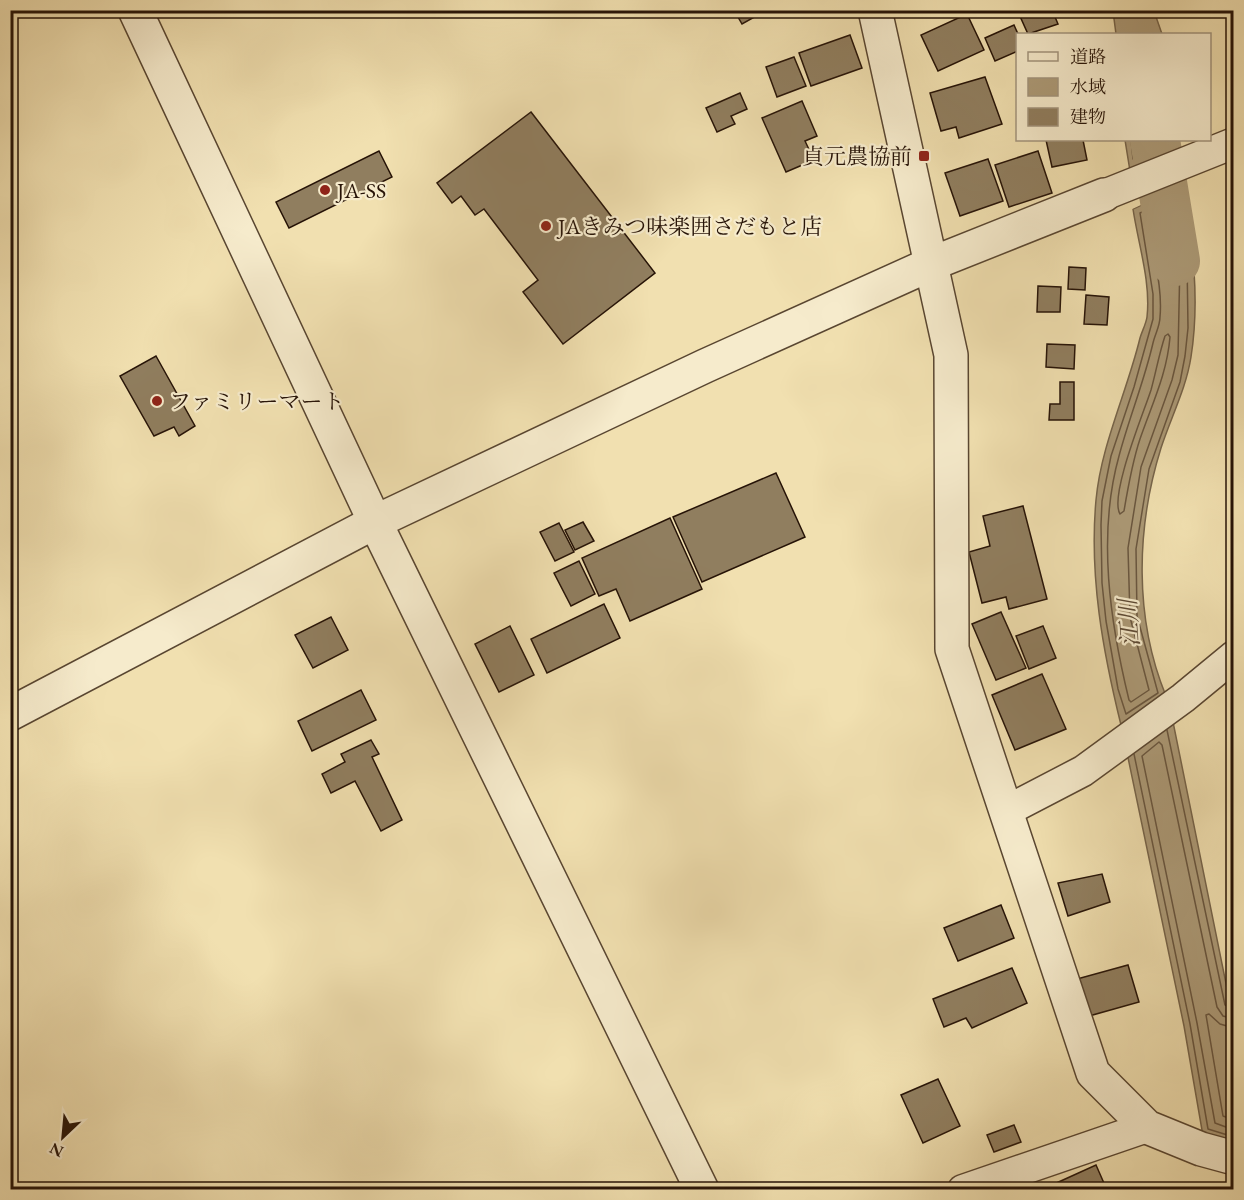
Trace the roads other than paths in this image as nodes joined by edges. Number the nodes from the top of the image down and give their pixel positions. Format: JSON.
{"nodes":[{"id":1,"x":135,"y":10,"type":"edge"},
{"id":2,"x":875,"y":10,"type":"edge"},
{"id":3,"x":1223,"y":147,"type":"edge"},
{"id":4,"x":1104,"y":195,"type":"joint"},
{"id":5,"x":931,"y":264,"type":"junction"},
{"id":6,"x":375,"y":522,"type":"junction"},
{"id":7,"x":1233,"y":656,"type":"edge"},
{"id":8,"x":10,"y":714,"type":"edge"},
{"id":9,"x":1008,"y":810,"type":"junction"},
{"id":10,"x":1147,"y":1127,"type":"junction"},
{"id":11,"x":1233,"y":1158,"type":"edge"},
{"id":12,"x":702,"y":1190,"type":"edge"},
{"id":13,"x":963,"y":1190,"type":"edge"}],
"edges":[{"from":1,"to":6,"type":"street"},
{"from":2,"to":5,"type":"street"},
{"from":3,"to":4,"type":"street"},
{"from":4,"to":5,"type":"street"},
{"from":5,"to":6,"type":"street"},
{"from":5,"to":9,"type":"street"},
{"from":6,"to":8,"type":"street"},
{"from":6,"to":12,"type":"street"},
{"from":7,"to":9,"type":"street"},
{"from":9,"to":10,"type":"street"},
{"from":10,"to":11,"type":"street"},
{"from":10,"to":13,"type":"street"}]}
